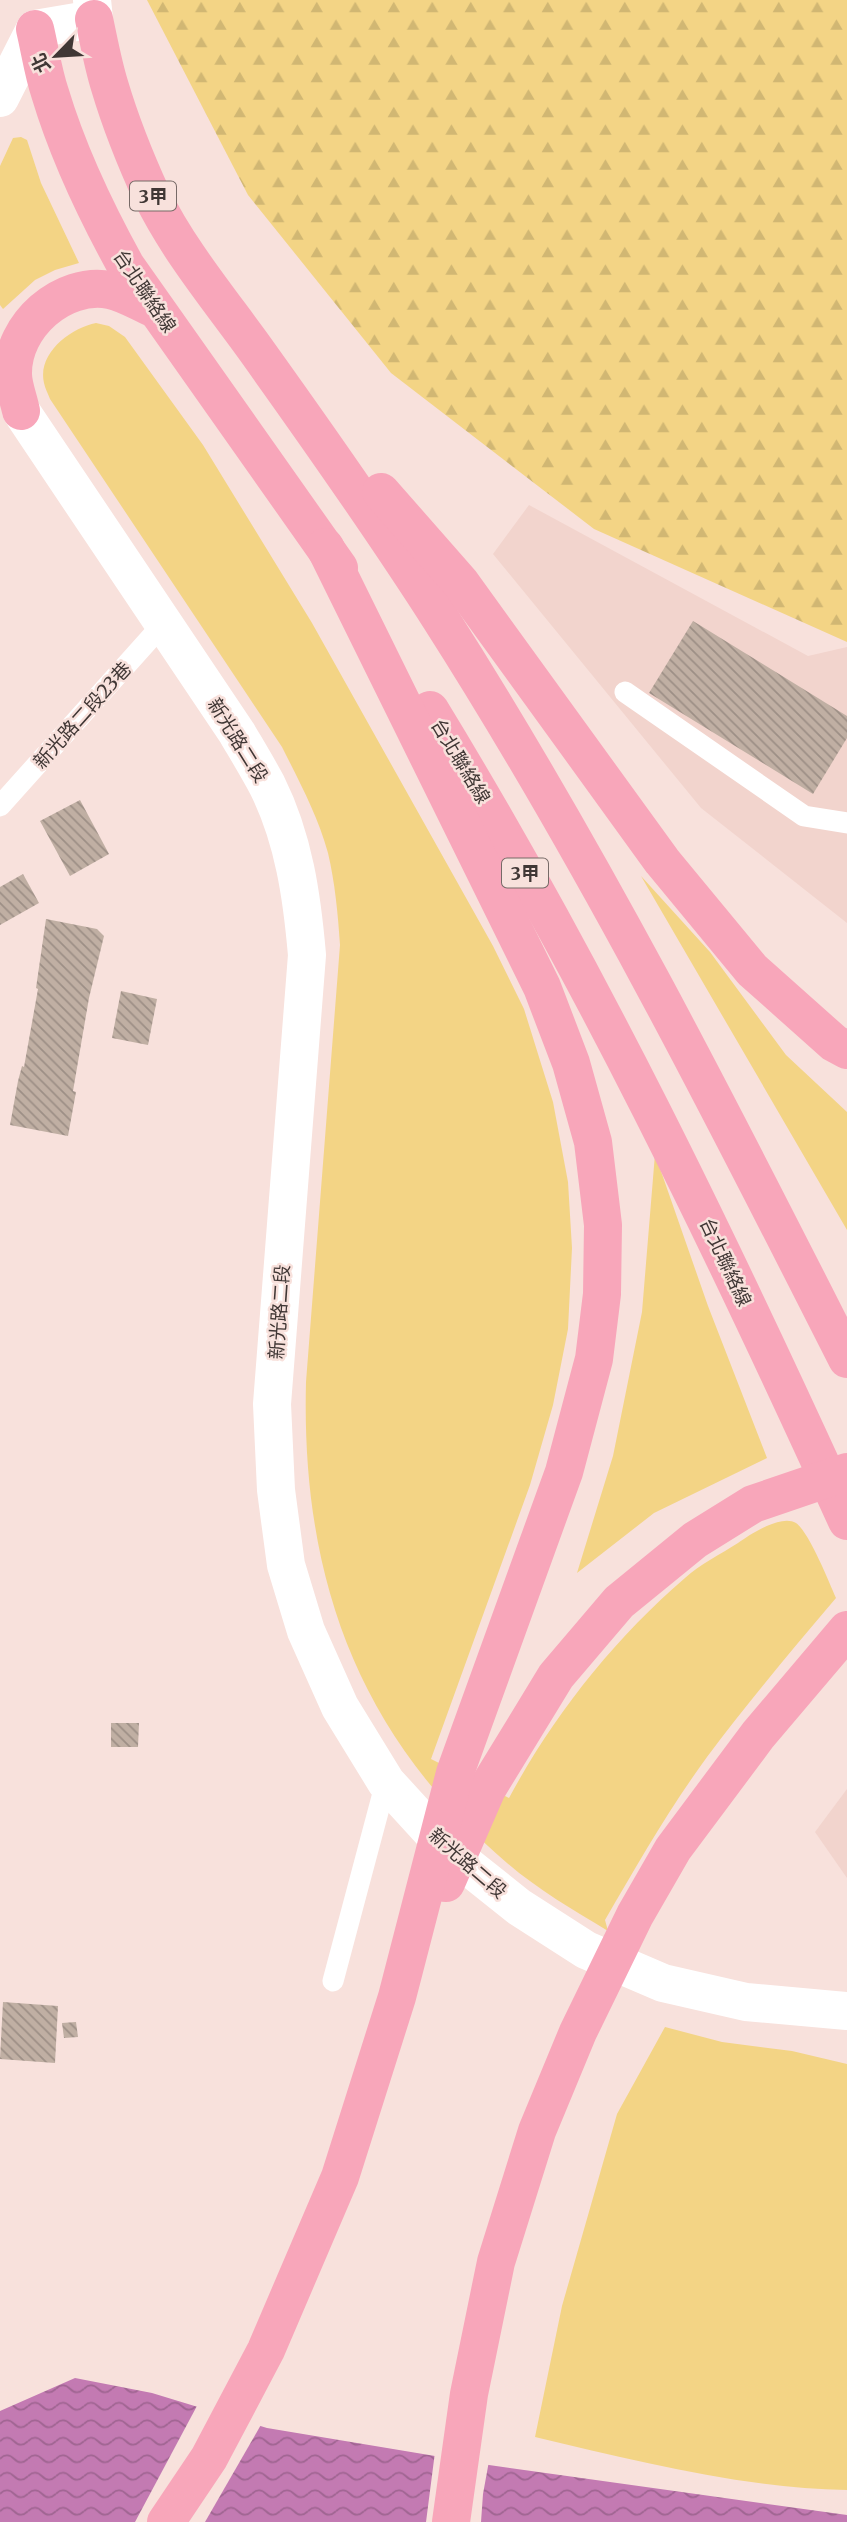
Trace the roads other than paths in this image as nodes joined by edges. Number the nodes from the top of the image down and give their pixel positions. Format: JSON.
{"nodes":[{"id":1,"x":93,"y":10,"type":"edge"},
{"id":2,"x":34,"y":15,"type":"edge"},
{"id":3,"x":0,"y":98,"type":"edge"},
{"id":4,"x":155,"y":309,"type":"junction"},
{"id":5,"x":257,"y":352,"type":"junction"},
{"id":6,"x":0,"y":371,"type":"edge"},
{"id":7,"x":21,"y":411,"type":"junction"},
{"id":8,"x":326,"y":547,"type":"junction"},
{"id":9,"x":163,"y":624,"type":"junction"},
{"id":10,"x":625,"y":692,"type":"dead end"},
{"id":11,"x":0,"y":806,"type":"edge"},
{"id":12,"x":847,"y":823,"type":"edge"},
{"id":13,"x":847,"y":1050,"type":"edge"},
{"id":14,"x":847,"y":1359,"type":"edge"},
{"id":15,"x":837,"y":1474,"type":"edge"},
{"id":16,"x":847,"y":1521,"type":"edge"},
{"id":17,"x":847,"y":1630,"type":"edge"},
{"id":18,"x":471,"y":1781,"type":"junction"},
{"id":19,"x":386,"y":1782,"type":"junction"},
{"id":20,"x":333,"y":1981,"type":"dead end"},
{"id":21,"x":847,"y":2011,"type":"edge"},
{"id":22,"x":166,"y":2522,"type":"edge"},
{"id":23,"x":451,"y":2522,"type":"edge"}],
"edges":[{"from":1,"to":2,"type":"street"},
{"from":1,"to":5,"type":"highway","number":"3甲"},
{"from":2,"to":3,"type":"street"},
{"from":2,"to":4,"type":"highway","name":"台北聯絡線","number":"3甲"},
{"from":4,"to":7,"type":"highway"},
{"from":4,"to":8,"type":"highway","name":"台北聯絡線","number":"3甲"},
{"from":5,"to":13,"type":"highway"},
{"from":5,"to":14,"type":"highway","number":"3甲"},
{"from":6,"to":7,"type":"street","name":"新光路二段"},
{"from":7,"to":9,"type":"street","name":"新光路二段"},
{"from":8,"to":15,"type":"highway","name":"台北聯絡線","number":"3甲"},
{"from":8,"to":18,"type":"highway"},
{"from":9,"to":11,"type":"lane","name":"新光路二段23巷"},
{"from":9,"to":19,"type":"street","name":"新光路二段"},
{"from":10,"to":12,"type":"lane"},
{"from":15,"to":16,"type":"highway","name":"台北聯絡線","number":"3甲"},
{"from":15,"to":18,"type":"highway"},
{"from":17,"to":23,"type":"highway"},
{"from":18,"to":22,"type":"highway"},
{"from":19,"to":20,"type":"lane"},
{"from":19,"to":21,"type":"street","name":"新光路二段"}]}
